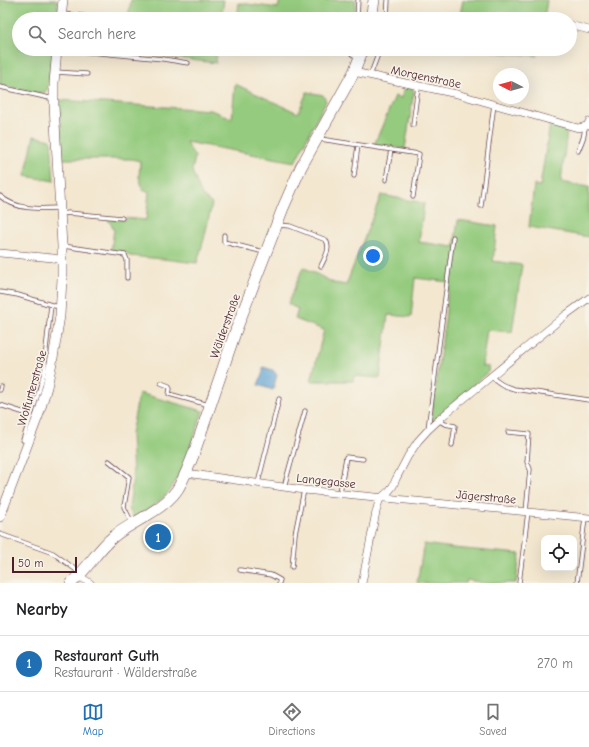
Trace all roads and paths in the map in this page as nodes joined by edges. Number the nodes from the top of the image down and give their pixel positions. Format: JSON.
{"nodes":[{"id":1,"x":63,"y":0,"type":"edge"},
{"id":2,"x":358,"y":0,"type":"edge"},
{"id":3,"x":374,"y":0,"type":"edge"},
{"id":4,"x":388,"y":0,"type":"edge"},
{"id":5,"x":62,"y":12,"type":"edge"},
{"id":6,"x":357,"y":12,"type":"edge"},
{"id":7,"x":372,"y":12,"type":"edge"},
{"id":8,"x":387,"y":12,"type":"edge"},
{"id":9,"x":577,"y":27,"type":"edge"},
{"id":10,"x":589,"y":30,"type":"edge"},
{"id":11,"x":56,"y":56,"type":"edge"},
{"id":12,"x":131,"y":56,"type":"edge"},
{"id":13,"x":361,"y":56,"type":"edge"},
{"id":14,"x":377,"y":56,"type":"edge"},
{"id":15,"x":188,"y":63,"type":"dead end"},
{"id":16,"x":55,"y":72,"type":"junction"},
{"id":17,"x":354,"y":72,"type":"junction"},
{"id":18,"x":87,"y":74,"type":"dead end"},
{"id":19,"x":370,"y":76,"type":"junction"},
{"id":20,"x":418,"y":86,"type":"junction"},
{"id":21,"x":0,"y":87,"type":"edge"},
{"id":22,"x":54,"y":99,"type":"junction"},
{"id":23,"x":493,"y":104,"type":"edge"},
{"id":24,"x":494,"y":104,"type":"joint"},
{"id":25,"x":586,"y":124,"type":"edge"},
{"id":26,"x":413,"y":125,"type":"dead end"},
{"id":27,"x":316,"y":139,"type":"junction"},
{"id":28,"x":358,"y":145,"type":"junction"},
{"id":29,"x":391,"y":149,"type":"junction"},
{"id":30,"x":578,"y":151,"type":"dead end"},
{"id":31,"x":354,"y":176,"type":"dead end"},
{"id":32,"x":386,"y":180,"type":"dead end"},
{"id":33,"x":0,"y":196,"type":"edge"},
{"id":34,"x":413,"y":197,"type":"dead end"},
{"id":35,"x":481,"y":206,"type":"dead end"},
{"id":36,"x":60,"y":211,"type":"junction"},
{"id":37,"x":122,"y":218,"type":"dead end"},
{"id":38,"x":276,"y":224,"type":"junction"},
{"id":39,"x":224,"y":235,"type":"dead end"},
{"id":40,"x":453,"y":238,"type":"dead end"},
{"id":41,"x":62,"y":246,"type":"junction"},
{"id":42,"x":266,"y":252,"type":"junction"},
{"id":43,"x":0,"y":254,"type":"edge"},
{"id":44,"x":62,"y":260,"type":"junction"},
{"id":45,"x":321,"y":266,"type":"dead end"},
{"id":46,"x":126,"y":278,"type":"dead end"},
{"id":47,"x":0,"y":292,"type":"edge"},
{"id":48,"x":589,"y":298,"type":"edge"},
{"id":49,"x":51,"y":304,"type":"junction"},
{"id":50,"x":61,"y":306,"type":"junction"},
{"id":51,"x":491,"y":376,"type":"junction"},
{"id":52,"x":161,"y":383,"type":"dead end"},
{"id":53,"x":279,"y":399,"type":"dead end"},
{"id":54,"x":589,"y":400,"type":"edge"},
{"id":55,"x":0,"y":405,"type":"edge"},
{"id":56,"x":211,"y":405,"type":"junction"},
{"id":57,"x":305,"y":411,"type":"dead end"},
{"id":58,"x":31,"y":415,"type":"junction"},
{"id":59,"x":438,"y":420,"type":"junction"},
{"id":60,"x":428,"y":430,"type":"junction"},
{"id":61,"x":508,"y":432,"type":"dead end"},
{"id":62,"x":28,"y":441,"type":"junction"},
{"id":63,"x":452,"y":445,"type":"dead end"},
{"id":64,"x":363,"y":459,"type":"dead end"},
{"id":65,"x":109,"y":461,"type":"dead end"},
{"id":66,"x":186,"y":473,"type":"junction"},
{"id":67,"x":258,"y":483,"type":"junction"},
{"id":68,"x":284,"y":487,"type":"junction"},
{"id":69,"x":304,"y":490,"type":"junction"},
{"id":70,"x":340,"y":493,"type":"junction"},
{"id":71,"x":381,"y":498,"type":"junction"},
{"id":72,"x":2,"y":505,"type":"edge"},
{"id":73,"x":527,"y":512,"type":"junction"},
{"id":74,"x":0,"y":517,"type":"edge"},
{"id":75,"x":587,"y":518,"type":"edge"},
{"id":76,"x":133,"y":524,"type":"junction"},
{"id":77,"x":0,"y":534,"type":"edge"},
{"id":78,"x":292,"y":567,"type":"dead end"},
{"id":79,"x":240,"y":570,"type":"dead end"},
{"id":80,"x":77,"y":577,"type":"edge"},
{"id":81,"x":90,"y":583,"type":"edge"},
{"id":82,"x":280,"y":583,"type":"edge"},
{"id":83,"x":362,"y":583,"type":"edge"},
{"id":84,"x":519,"y":583,"type":"edge"},
{"id":85,"x":577,"y":583,"type":"edge"}],
"edges":[{"from":1,"to":5,"type":"street"},
{"from":2,"to":6,"type":"lane"},
{"from":3,"to":7,"type":"main road"},
{"from":4,"to":8,"type":"lane"},
{"from":9,"to":10,"type":"street"},
{"from":11,"to":16,"type":"street","name":"Wolfurterstraße"},
{"from":12,"to":15,"type":"lane"},
{"from":13,"to":17,"type":"main road","name":"Wälderstraße"},
{"from":14,"to":19,"type":"lane"},
{"from":16,"to":18,"type":"lane"},
{"from":16,"to":22,"type":"street","name":"Wolfurterstraße"},
{"from":17,"to":19,"type":"street","name":"Morgenstraße"},
{"from":17,"to":27,"type":"main road","name":"Wälderstraße"},
{"from":19,"to":20,"type":"street","name":"Morgenstraße"},
{"from":20,"to":23,"type":"street","name":"Morgenstraße"},
{"from":20,"to":26,"type":"lane"},
{"from":21,"to":22,"type":"lane"},
{"from":22,"to":36,"type":"street","name":"Wolfurterstraße"},
{"from":24,"to":25,"type":"street","name":"Morgenstraße"},
{"from":24,"to":35,"type":"lane"},
{"from":25,"to":30,"type":"lane"},
{"from":27,"to":28,"type":"lane"},
{"from":27,"to":38,"type":"main road","name":"Wälderstraße"},
{"from":28,"to":29,"type":"lane"},
{"from":28,"to":31,"type":"lane"},
{"from":29,"to":32,"type":"lane"},
{"from":29,"to":34,"type":"lane"},
{"from":33,"to":36,"type":"lane"},
{"from":36,"to":37,"type":"lane"},
{"from":36,"to":41,"type":"street","name":"Wolfurterstraße"},
{"from":38,"to":42,"type":"main road","name":"Wälderstraße"},
{"from":38,"to":45,"type":"lane"},
{"from":39,"to":42,"type":"lane"},
{"from":40,"to":60,"type":"lane"},
{"from":41,"to":44,"type":"street","name":"Wolfurterstraße"},
{"from":41,"to":46,"type":"lane"},
{"from":42,"to":56,"type":"main road","name":"Wälderstraße"},
{"from":43,"to":44,"type":"street"},
{"from":44,"to":50,"type":"street","name":"Wolfurterstraße"},
{"from":47,"to":49,"type":"lane"},
{"from":48,"to":51,"type":"street"},
{"from":49,"to":50,"type":"lane"},
{"from":49,"to":58,"type":"lane"},
{"from":50,"to":62,"type":"street","name":"Wolfurterstraße"},
{"from":51,"to":54,"type":"lane"},
{"from":51,"to":59,"type":"street"},
{"from":52,"to":56,"type":"lane"},
{"from":53,"to":67,"type":"lane"},
{"from":55,"to":58,"type":"lane"},
{"from":56,"to":66,"type":"main road","name":"Wälderstraße"},
{"from":57,"to":68,"type":"lane"},
{"from":58,"to":62,"type":"lane"},
{"from":59,"to":60,"type":"street"},
{"from":59,"to":63,"type":"lane"},
{"from":60,"to":71,"type":"street"},
{"from":61,"to":73,"type":"lane"},
{"from":62,"to":72,"type":"street","name":"Wolfurterstraße"},
{"from":64,"to":70,"type":"lane"},
{"from":65,"to":76,"type":"lane"},
{"from":66,"to":67,"type":"street","name":"Langegasse"},
{"from":66,"to":76,"type":"main road","name":"Wälderstraße"},
{"from":67,"to":68,"type":"street","name":"Langegasse"},
{"from":68,"to":69,"type":"street","name":"Langegasse"},
{"from":69,"to":70,"type":"street","name":"Langegasse"},
{"from":69,"to":78,"type":"lane"},
{"from":70,"to":71,"type":"street","name":"Langegasse"},
{"from":71,"to":73,"type":"street","name":"Jägerstraße"},
{"from":71,"to":83,"type":"street"},
{"from":72,"to":74,"type":"street","name":"Wolfurterstraße"},
{"from":73,"to":75,"type":"street","name":"Jägerstraße"},
{"from":73,"to":84,"type":"lane"},
{"from":75,"to":85,"type":"lane"},
{"from":76,"to":80,"type":"main road","name":"Wälderstraße"},
{"from":77,"to":80,"type":"lane"},
{"from":79,"to":82,"type":"lane"},
{"from":80,"to":81,"type":"street"}]}
